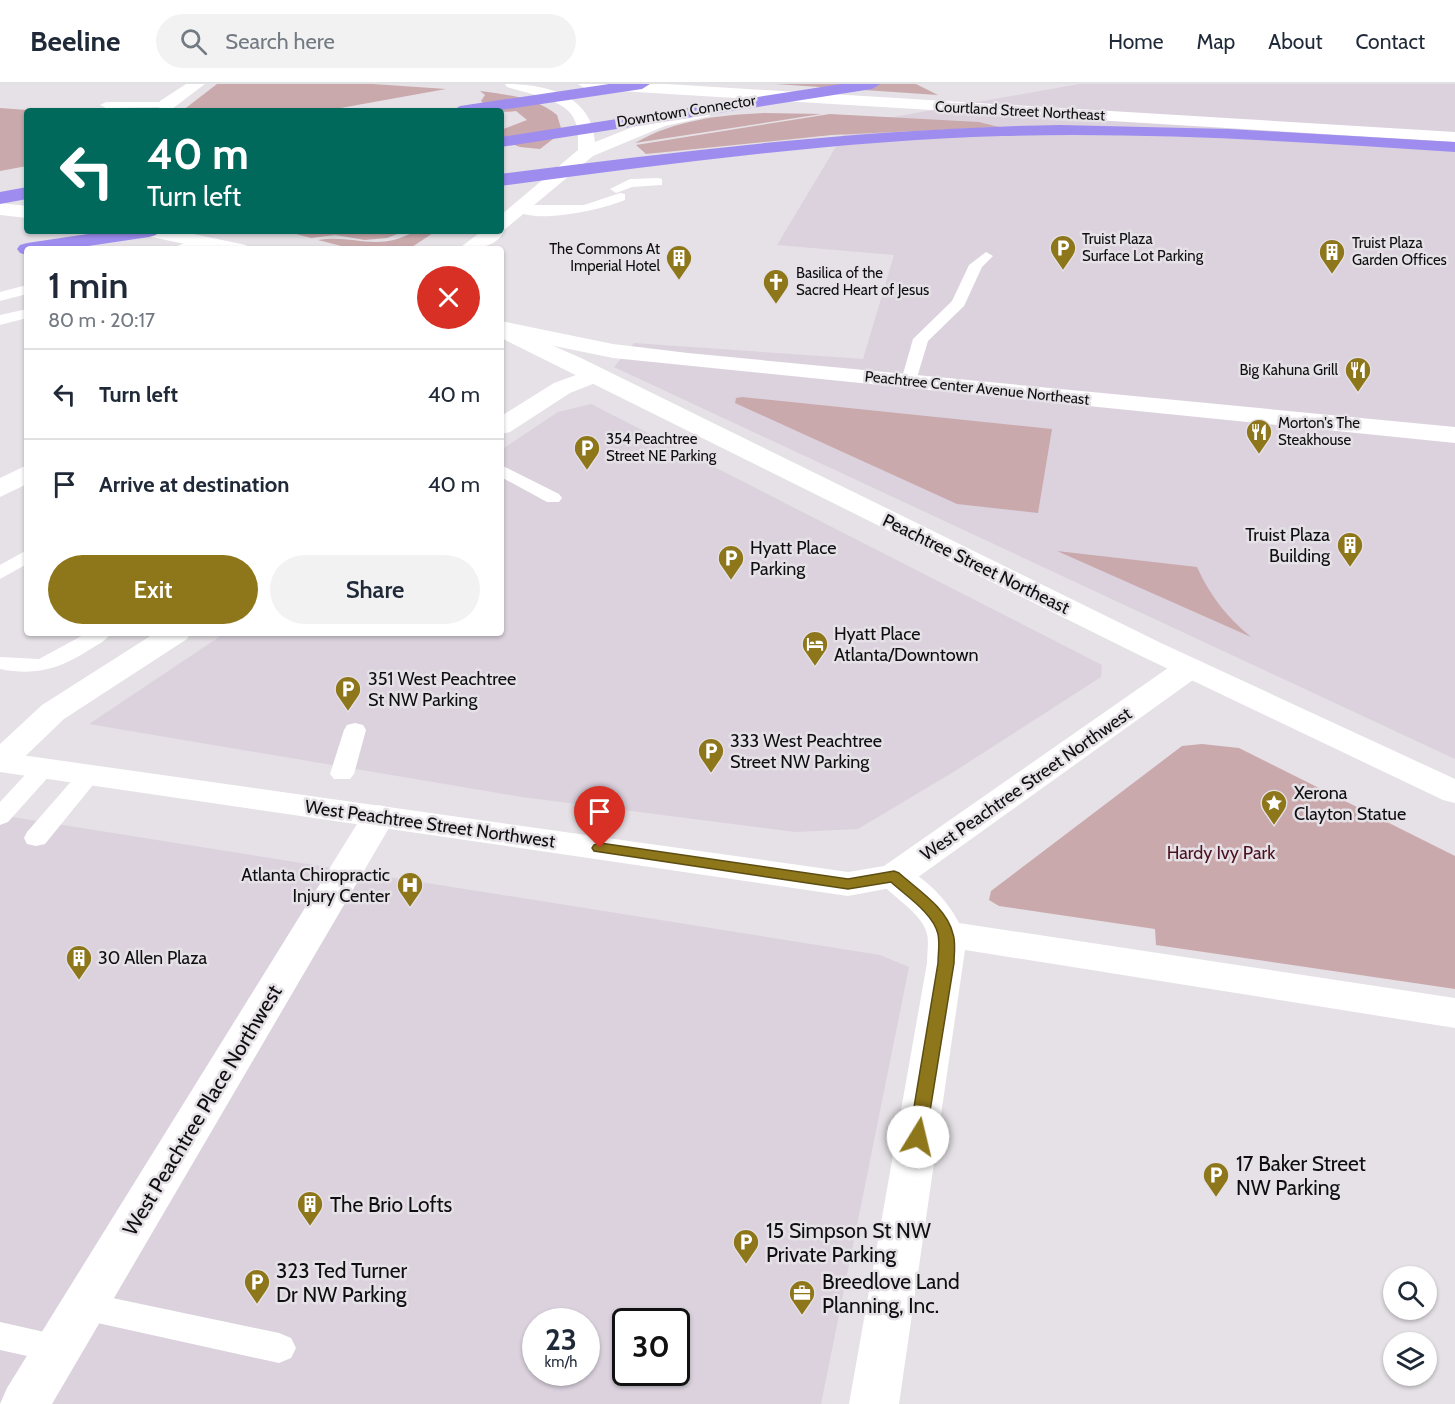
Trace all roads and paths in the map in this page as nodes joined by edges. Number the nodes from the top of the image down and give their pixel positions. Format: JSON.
{"nodes":[{"id":1,"x":197,"y":84,"type":"edge"},
{"id":2,"x":513,"y":84,"type":"edge"},
{"id":3,"x":586,"y":84,"type":"edge"},
{"id":4,"x":642,"y":84,"type":"edge"},
{"id":5,"x":872,"y":84,"type":"edge"},
{"id":6,"x":662,"y":86,"type":"edge"},
{"id":7,"x":125,"y":93,"type":"dead end"},
{"id":8,"x":843,"y":100,"type":"junction"},
{"id":9,"x":106,"y":105,"type":"dead end"},
{"id":10,"x":166,"y":105,"type":"junction"},
{"id":11,"x":480,"y":108,"type":"edge"},
{"id":12,"x":1455,"y":137,"type":"edge"},
{"id":13,"x":504,"y":142,"type":"edge"},
{"id":14,"x":1455,"y":147,"type":"edge"},
{"id":15,"x":587,"y":152,"type":"junction"},
{"id":16,"x":504,"y":180,"type":"edge"},
{"id":17,"x":24,"y":193,"type":"edge"},
{"id":18,"x":618,"y":193,"type":"dead end"},
{"id":19,"x":0,"y":198,"type":"edge"},
{"id":20,"x":527,"y":203,"type":"junction"},
{"id":21,"x":0,"y":209,"type":"edge"},
{"id":22,"x":24,"y":212,"type":"edge"},
{"id":23,"x":504,"y":222,"type":"edge"},
{"id":24,"x":63,"y":234,"type":"edge"},
{"id":25,"x":127,"y":234,"type":"edge"},
{"id":26,"x":165,"y":234,"type":"edge"},
{"id":27,"x":490,"y":234,"type":"edge"},
{"id":28,"x":201,"y":241,"type":"junction"},
{"id":29,"x":27,"y":246,"type":"edge"},
{"id":30,"x":40,"y":246,"type":"edge"},
{"id":31,"x":185,"y":246,"type":"edge"},
{"id":32,"x":225,"y":246,"type":"edge"},
{"id":33,"x":472,"y":246,"type":"edge"},
{"id":34,"x":986,"y":256,"type":"dead end"},
{"id":35,"x":24,"y":290,"type":"edge"},
{"id":36,"x":0,"y":297,"type":"edge"},
{"id":37,"x":24,"y":313,"type":"edge"},
{"id":38,"x":0,"y":320,"type":"edge"},
{"id":39,"x":504,"y":330,"type":"edge"},
{"id":40,"x":504,"y":330,"type":"edge"},
{"id":41,"x":595,"y":375,"type":"junction"},
{"id":42,"x":909,"y":381,"type":"junction"},
{"id":43,"x":504,"y":425,"type":"edge"},
{"id":44,"x":1455,"y":435,"type":"edge"},
{"id":45,"x":504,"y":472,"type":"edge"},
{"id":46,"x":24,"y":475,"type":"edge"},
{"id":47,"x":0,"y":489,"type":"edge"},
{"id":48,"x":553,"y":498,"type":"dead end"},
{"id":49,"x":24,"y":558,"type":"edge"},
{"id":50,"x":0,"y":573,"type":"edge"},
{"id":51,"x":96,"y":636,"type":"edge"},
{"id":52,"x":171,"y":636,"type":"edge"},
{"id":53,"x":0,"y":663,"type":"edge"},
{"id":54,"x":1189,"y":668,"type":"junction"},
{"id":55,"x":355,"y":730,"type":"dead end"},
{"id":56,"x":0,"y":762,"type":"edge"},
{"id":57,"x":44,"y":768,"type":"junction"},
{"id":58,"x":342,"y":774,"type":"dead end"},
{"id":59,"x":89,"y":775,"type":"junction"},
{"id":60,"x":1455,"y":792,"type":"edge"},
{"id":61,"x":379,"y":816,"type":"junction"},
{"id":62,"x":0,"y":818,"type":"edge"},
{"id":63,"x":36,"y":838,"type":"dead end"},
{"id":64,"x":894,"y":876,"type":"junction"},
{"id":65,"x":946,"y":934,"type":"junction"},
{"id":66,"x":1455,"y":1013,"type":"edge"},
{"id":67,"x":84,"y":1306,"type":"junction"},
{"id":68,"x":0,"y":1336,"type":"edge"},
{"id":69,"x":59,"y":1348,"type":"junction"},
{"id":70,"x":279,"y":1348,"type":"dead end"},
{"id":71,"x":25,"y":1404,"type":"edge"},
{"id":72,"x":874,"y":1404,"type":"edge"}],
"edges":[{"from":1,"to":10,"type":"main road"},
{"from":2,"to":15,"type":"main road"},
{"from":3,"to":6,"type":"main road","name":"Courtland Street Northeast"},
{"from":4,"to":11,"type":"highway","name":"Downtown Connector"},
{"from":5,"to":13,"type":"highway","name":"Downtown Connector"},
{"from":6,"to":8,"type":"main road","name":"Courtland Street Northeast"},
{"from":6,"to":15,"type":"main road"},
{"from":7,"to":10,"type":"lane"},
{"from":8,"to":12,"type":"main road","name":"Courtland Street Northeast"},
{"from":8,"to":15,"type":"main road"},
{"from":9,"to":10,"type":"lane"},
{"from":14,"to":16,"type":"highway"},
{"from":15,"to":20,"type":"main road"},
{"from":17,"to":19,"type":"highway"},
{"from":18,"to":20,"type":"lane"},
{"from":20,"to":23,"type":"main road"},
{"from":21,"to":22,"type":"main road"},
{"from":24,"to":29,"type":"highway"},
{"from":25,"to":30,"type":"highway"},
{"from":26,"to":28,"type":"main road"},
{"from":27,"to":33,"type":"main road"},
{"from":28,"to":31,"type":"lane"},
{"from":28,"to":32,"type":"main road"},
{"from":34,"to":42,"type":"lane"},
{"from":35,"to":36,"type":"lane"},
{"from":37,"to":38,"type":"lane"},
{"from":39,"to":42,"type":"main road","name":"Peachtree Center Avenue Northeast"},
{"from":40,"to":41,"type":"main road","name":"Peachtree Street Northeast"},
{"from":41,"to":43,"type":"main road"},
{"from":41,"to":54,"type":"main road","name":"Peachtree Street Northeast"},
{"from":42,"to":44,"type":"main road","name":"Peachtree Center Avenue Northeast"},
{"from":45,"to":48,"type":"lane"},
{"from":46,"to":47,"type":"main road"},
{"from":49,"to":50,"type":"lane"},
{"from":51,"to":53,"type":"lane"},
{"from":52,"to":56,"type":"main road"},
{"from":54,"to":60,"type":"main road","name":"Peachtree Street Northeast"},
{"from":54,"to":64,"type":"main road","name":"West Peachtree Street Northwest"},
{"from":55,"to":58,"type":"lane"},
{"from":56,"to":57,"type":"main road","name":"West Peachtree Street Northwest"},
{"from":57,"to":59,"type":"main road","name":"West Peachtree Street Northwest"},
{"from":57,"to":62,"type":"lane"},
{"from":59,"to":61,"type":"main road","name":"West Peachtree Street Northwest"},
{"from":59,"to":63,"type":"lane"},
{"from":61,"to":64,"type":"main road","name":"West Peachtree Street Northwest"},
{"from":61,"to":67,"type":"main road","name":"West Peachtree Place Northwest"},
{"from":64,"to":65,"type":"main road"},
{"from":65,"to":66,"type":"main road"},
{"from":65,"to":72,"type":"main road"},
{"from":67,"to":69,"type":"main road","name":"West Peachtree Place Northwest"},
{"from":67,"to":70,"type":"lane"},
{"from":68,"to":69,"type":"lane"},
{"from":69,"to":71,"type":"main road","name":"West Peachtree Place Northwest"}]}
